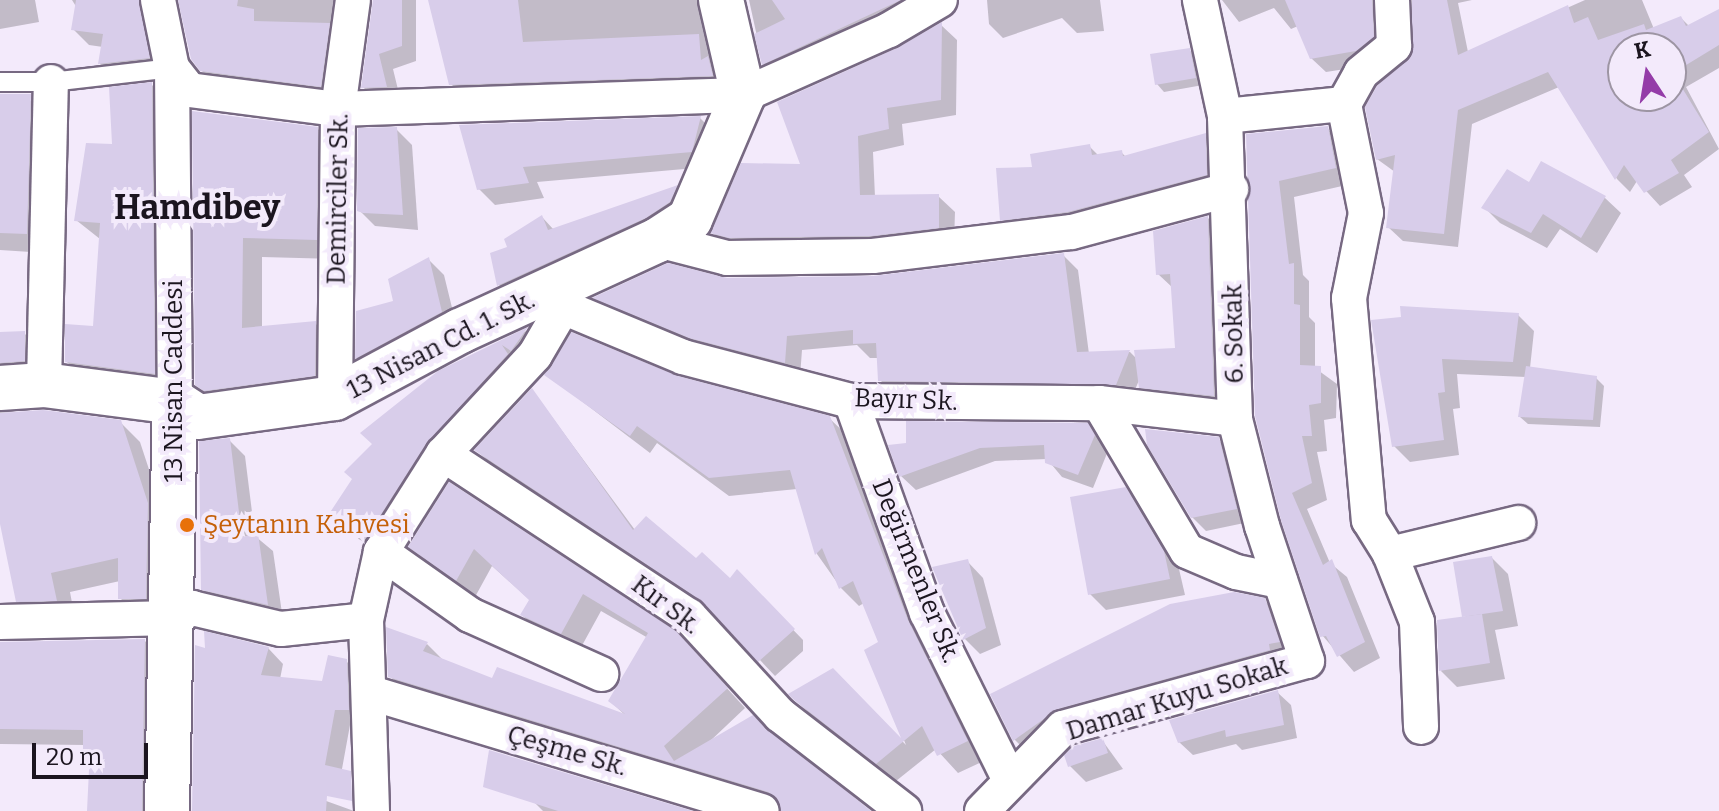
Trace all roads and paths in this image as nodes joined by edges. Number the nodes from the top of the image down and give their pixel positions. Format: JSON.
{"nodes":[{"id":1,"x":158,"y":0,"type":"edge"},
{"id":2,"x":353,"y":0,"type":"edge"},
{"id":3,"x":721,"y":0,"type":"edge"},
{"id":4,"x":940,"y":0,"type":"edge"},
{"id":5,"x":1200,"y":0,"type":"edge"},
{"id":6,"x":1392,"y":0,"type":"edge"},
{"id":7,"x":172,"y":68,"type":"junction"},
{"id":8,"x":0,"y":82,"type":"edge"},
{"id":9,"x":51,"y":82,"type":"junction"},
{"id":10,"x":743,"y":95,"type":"junction"},
{"id":11,"x":1344,"y":104,"type":"junction"},
{"id":12,"x":338,"y":109,"type":"junction"},
{"id":13,"x":1225,"y":116,"type":"junction"},
{"id":14,"x":1231,"y":189,"type":"junction"},
{"id":15,"x":658,"y":240,"type":"junction"},
{"id":16,"x":558,"y":298,"type":"junction"},
{"id":17,"x":44,"y":385,"type":"junction"},
{"id":18,"x":0,"y":388,"type":"edge"},
{"id":19,"x":335,"y":398,"type":"junction"},
{"id":20,"x":851,"y":401,"type":"junction"},
{"id":21,"x":175,"y":402,"type":"junction"},
{"id":22,"x":1099,"y":403,"type":"junction"},
{"id":23,"x":1235,"y":419,"type":"junction"},
{"id":24,"x":443,"y":454,"type":"junction"},
{"id":25,"x":1518,"y":523,"type":"dead end"},
{"id":26,"x":381,"y":552,"type":"junction"},
{"id":27,"x":1390,"y":554,"type":"junction"},
{"id":28,"x":1280,"y":581,"type":"junction"},
{"id":29,"x":174,"y":618,"type":"junction"},
{"id":30,"x":366,"y":620,"type":"junction"},
{"id":31,"x":0,"y":622,"type":"edge"},
{"id":32,"x":1307,"y":661,"type":"joint"},
{"id":33,"x":601,"y":674,"type":"dead end"},
{"id":34,"x":371,"y":693,"type":"junction"},
{"id":35,"x":1421,"y":727,"type":"dead end"},
{"id":36,"x":1010,"y":780,"type":"junction"},
{"id":37,"x":167,"y":811,"type":"edge"},
{"id":38,"x":372,"y":811,"type":"edge"},
{"id":39,"x":762,"y":811,"type":"edge"},
{"id":40,"x":904,"y":811,"type":"edge"},
{"id":41,"x":982,"y":811,"type":"edge"}],
"edges":[{"from":1,"to":7,"type":"street","name":"13 Nisan Caddesi"},
{"from":2,"to":12,"type":"street","name":"Demirciler Sk."},
{"from":3,"to":10,"type":"street"},
{"from":4,"to":10,"type":"street"},
{"from":5,"to":13,"type":"street","name":"6. Sokak"},
{"from":6,"to":11,"type":"street"},
{"from":7,"to":9,"type":"lane"},
{"from":7,"to":12,"type":"street"},
{"from":7,"to":21,"type":"street","name":"13 Nisan Caddesi"},
{"from":8,"to":9,"type":"lane"},
{"from":9,"to":17,"type":"street"},
{"from":10,"to":12,"type":"street"},
{"from":10,"to":15,"type":"street","name":"13 Nisan Cd. 1. Sk."},
{"from":11,"to":13,"type":"street"},
{"from":11,"to":27,"type":"street"},
{"from":12,"to":19,"type":"street","name":"Demirciler Sk."},
{"from":13,"to":14,"type":"street","name":"6. Sokak"},
{"from":14,"to":15,"type":"street"},
{"from":14,"to":23,"type":"street","name":"6. Sokak"},
{"from":15,"to":16,"type":"street","name":"13 Nisan Cd. 1. Sk."},
{"from":16,"to":19,"type":"street","name":"13 Nisan Cd. 1. Sk."},
{"from":16,"to":20,"type":"street","name":"Bayır Sk."},
{"from":16,"to":24,"type":"street"},
{"from":17,"to":18,"type":"street","name":"13 Nisan Cd. 1. Sk."},
{"from":17,"to":21,"type":"street","name":"13 Nisan Cd. 1. Sk."},
{"from":19,"to":21,"type":"street","name":"13 Nisan Cd. 1. Sk."},
{"from":20,"to":22,"type":"street","name":"Bayır Sk."},
{"from":20,"to":36,"type":"street","name":"Değirmenler Sk."},
{"from":21,"to":29,"type":"street","name":"13 Nisan Caddesi"},
{"from":22,"to":23,"type":"street","name":"Bayır Sk."},
{"from":22,"to":28,"type":"street"},
{"from":23,"to":28,"type":"street","name":"6. Sokak"},
{"from":24,"to":26,"type":"street"},
{"from":24,"to":40,"type":"street","name":"Kır Sk."},
{"from":25,"to":27,"type":"street"},
{"from":26,"to":30,"type":"street"},
{"from":26,"to":33,"type":"street"},
{"from":27,"to":35,"type":"street"},
{"from":28,"to":32,"type":"street","name":"6. Sokak"},
{"from":29,"to":30,"type":"street"},
{"from":29,"to":31,"type":"street"},
{"from":29,"to":37,"type":"street","name":"13 Nisan Caddesi"},
{"from":30,"to":34,"type":"street"},
{"from":32,"to":36,"type":"street","name":"Damar Kuyu Sokak"},
{"from":34,"to":38,"type":"street"},
{"from":34,"to":39,"type":"street","name":"Çeşme Sk."},
{"from":36,"to":41,"type":"street","name":"Damar Kuyu Sokak"}]}
